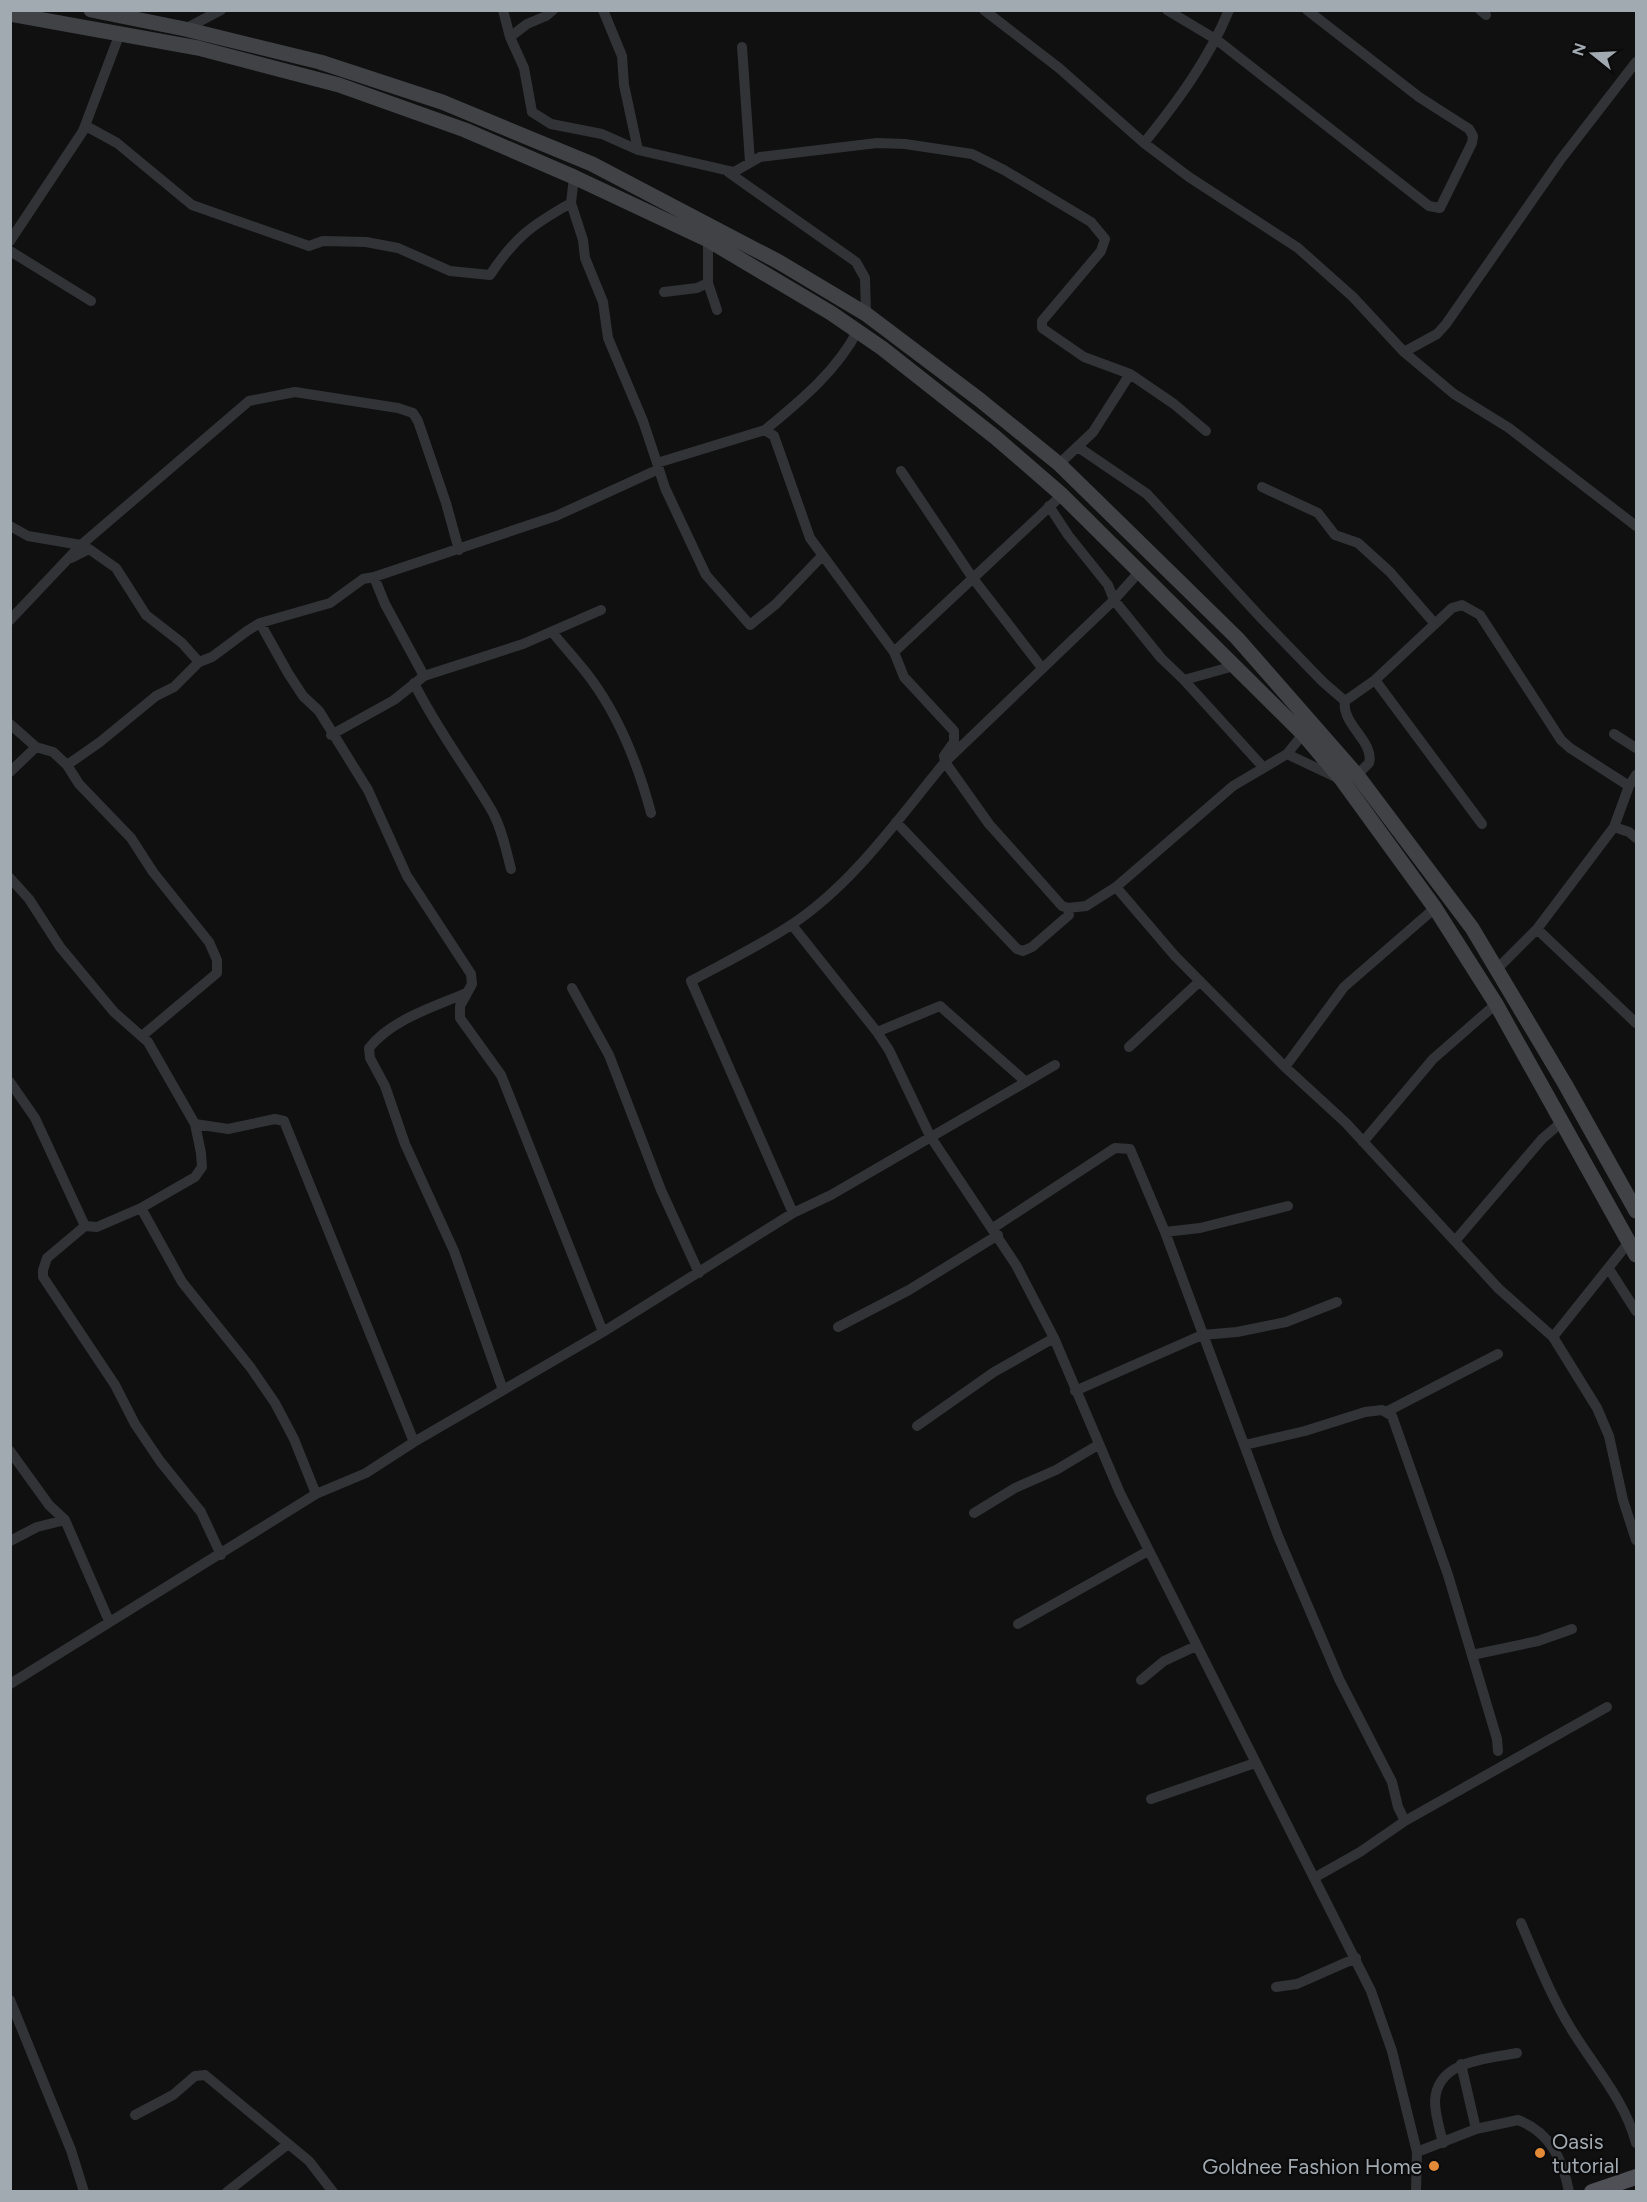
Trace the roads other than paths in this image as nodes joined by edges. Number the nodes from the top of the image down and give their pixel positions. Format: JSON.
{"nodes":[{"id":1,"x":91,"y":10,"type":"edge"},
{"id":2,"x":221,"y":10,"type":"edge"},
{"id":3,"x":503,"y":10,"type":"edge"},
{"id":4,"x":553,"y":10,"type":"edge"},
{"id":5,"x":603,"y":10,"type":"edge"},
{"id":6,"x":984,"y":10,"type":"edge"},
{"id":7,"x":1167,"y":10,"type":"edge"},
{"id":8,"x":1229,"y":10,"type":"edge"},
{"id":9,"x":1307,"y":10,"type":"edge"},
{"id":10,"x":116,"y":13,"type":"edge"},
{"id":11,"x":10,"y":14,"type":"edge"},
{"id":12,"x":185,"y":29,"type":"junction"},
{"id":13,"x":120,"y":33,"type":"junction"},
{"id":14,"x":510,"y":37,"type":"junction"},
{"id":15,"x":1217,"y":40,"type":"junction"},
{"id":16,"x":742,"y":47,"type":"dead end"},
{"id":17,"x":1636,"y":62,"type":"edge"},
{"id":18,"x":86,"y":126,"type":"junction"},
{"id":19,"x":1144,"y":143,"type":"junction"},
{"id":20,"x":638,"y":150,"type":"junction"},
{"id":21,"x":750,"y":162,"type":"junction"},
{"id":22,"x":728,"y":172,"type":"junction"},
{"id":23,"x":574,"y":177,"type":"junction"},
{"id":24,"x":571,"y":203,"type":"junction"},
{"id":25,"x":708,"y":240,"type":"junction"},
{"id":26,"x":10,"y":241,"type":"edge"},
{"id":27,"x":10,"y":251,"type":"edge"},
{"id":28,"x":708,"y":283,"type":"junction"},
{"id":29,"x":663,"y":292,"type":"dead end"},
{"id":30,"x":91,"y":301,"type":"dead end"},
{"id":31,"x":717,"y":310,"type":"dead end"},
{"id":32,"x":866,"y":314,"type":"junction"},
{"id":33,"x":858,"y":330,"type":"junction"},
{"id":34,"x":1404,"y":352,"type":"junction"},
{"id":35,"x":1130,"y":374,"type":"junction"},
{"id":36,"x":765,"y":430,"type":"junction"},
{"id":37,"x":1206,"y":430,"type":"dead end"},
{"id":38,"x":1078,"y":447,"type":"junction"},
{"id":39,"x":657,"y":463,"type":"junction"},
{"id":40,"x":1059,"y":464,"type":"junction"},
{"id":41,"x":901,"y":471,"type":"dead end"},
{"id":42,"x":1262,"y":487,"type":"dead end"},
{"id":43,"x":1062,"y":495,"type":"junction"},
{"id":44,"x":1049,"y":506,"type":"junction"},
{"id":45,"x":10,"y":526,"type":"edge"},
{"id":46,"x":1636,"y":526,"type":"edge"},
{"id":47,"x":81,"y":545,"type":"junction"},
{"id":48,"x":459,"y":550,"type":"junction"},
{"id":49,"x":822,"y":556,"type":"junction"},
{"id":50,"x":71,"y":558,"type":"junction"},
{"id":51,"x":1140,"y":571,"type":"junction"},
{"id":52,"x":374,"y":577,"type":"junction"},
{"id":53,"x":972,"y":577,"type":"junction"},
{"id":54,"x":1114,"y":600,"type":"junction"},
{"id":55,"x":601,"y":610,"type":"dead end"},
{"id":56,"x":10,"y":620,"type":"edge"},
{"id":57,"x":260,"y":623,"type":"junction"},
{"id":58,"x":1435,"y":624,"type":"junction"},
{"id":59,"x":553,"y":633,"type":"junction"},
{"id":60,"x":894,"y":652,"type":"junction"},
{"id":61,"x":199,"y":662,"type":"junction"},
{"id":62,"x":1234,"y":666,"type":"junction"},
{"id":63,"x":1042,"y":668,"type":"junction"},
{"id":64,"x":424,"y":676,"type":"junction"},
{"id":65,"x":1184,"y":680,"type":"junction"},
{"id":66,"x":1375,"y":680,"type":"junction"},
{"id":67,"x":414,"y":683,"type":"junction"},
{"id":68,"x":1345,"y":701,"type":"junction"},
{"id":69,"x":10,"y":724,"type":"edge"},
{"id":70,"x":1303,"y":734,"type":"junction"},
{"id":71,"x":1614,"y":734,"type":"dead end"},
{"id":72,"x":331,"y":735,"type":"junction"},
{"id":73,"x":36,"y":747,"type":"junction"},
{"id":74,"x":1636,"y":748,"type":"edge"},
{"id":75,"x":1287,"y":754,"type":"junction"},
{"id":76,"x":945,"y":762,"type":"junction"},
{"id":77,"x":67,"y":765,"type":"junction"},
{"id":78,"x":1263,"y":767,"type":"junction"},
{"id":79,"x":10,"y":771,"type":"edge"},
{"id":80,"x":1357,"y":775,"type":"junction"},
{"id":81,"x":1636,"y":775,"type":"edge"},
{"id":82,"x":1341,"y":780,"type":"junction"},
{"id":83,"x":1629,"y":786,"type":"junction"},
{"id":84,"x":651,"y":813,"type":"dead end"},
{"id":85,"x":896,"y":822,"type":"junction"},
{"id":86,"x":1482,"y":824,"type":"dead end"},
{"id":87,"x":1614,"y":828,"type":"junction"},
{"id":88,"x":1636,"y":838,"type":"edge"},
{"id":89,"x":511,"y":869,"type":"dead end"},
{"id":90,"x":10,"y":878,"type":"edge"},
{"id":91,"x":1116,"y":887,"type":"junction"},
{"id":92,"x":1068,"y":908,"type":"junction"},
{"id":93,"x":1435,"y":908,"type":"junction"},
{"id":94,"x":792,"y":925,"type":"junction"},
{"id":95,"x":1536,"y":929,"type":"junction"},
{"id":96,"x":1497,"y":969,"type":"junction"},
{"id":97,"x":1200,"y":981,"type":"junction"},
{"id":98,"x":572,"y":988,"type":"dead end"},
{"id":99,"x":466,"y":993,"type":"junction"},
{"id":100,"x":1496,"y":1004,"type":"junction"},
{"id":101,"x":1636,"y":1023,"type":"edge"},
{"id":102,"x":877,"y":1032,"type":"junction"},
{"id":103,"x":142,"y":1036,"type":"junction"},
{"id":104,"x":1130,"y":1047,"type":"dead end"},
{"id":105,"x":1055,"y":1065,"type":"dead end"},
{"id":106,"x":1286,"y":1067,"type":"junction"},
{"id":107,"x":10,"y":1082,"type":"edge"},
{"id":108,"x":1026,"y":1082,"type":"junction"},
{"id":109,"x":1563,"y":1121,"type":"junction"},
{"id":110,"x":195,"y":1124,"type":"junction"},
{"id":111,"x":930,"y":1136,"type":"junction"},
{"id":112,"x":1363,"y":1142,"type":"junction"},
{"id":113,"x":1288,"y":1206,"type":"dead end"},
{"id":114,"x":141,"y":1208,"type":"junction"},
{"id":115,"x":1636,"y":1210,"type":"edge"},
{"id":116,"x":793,"y":1213,"type":"junction"},
{"id":117,"x":85,"y":1226,"type":"junction"},
{"id":118,"x":995,"y":1232,"type":"junction"},
{"id":119,"x":1165,"y":1232,"type":"junction"},
{"id":120,"x":1455,"y":1241,"type":"junction"},
{"id":121,"x":1633,"y":1249,"type":"edge"},
{"id":122,"x":1609,"y":1269,"type":"junction"},
{"id":123,"x":699,"y":1273,"type":"junction"},
{"id":124,"x":1337,"y":1302,"type":"dead end"},
{"id":125,"x":1636,"y":1311,"type":"edge"},
{"id":126,"x":838,"y":1327,"type":"dead end"},
{"id":127,"x":603,"y":1332,"type":"junction"},
{"id":128,"x":1202,"y":1335,"type":"junction"},
{"id":129,"x":1553,"y":1337,"type":"junction"},
{"id":130,"x":1054,"y":1338,"type":"junction"},
{"id":131,"x":1498,"y":1354,"type":"dead end"},
{"id":132,"x":503,"y":1390,"type":"junction"},
{"id":133,"x":1075,"y":1391,"type":"junction"},
{"id":134,"x":1386,"y":1412,"type":"junction"},
{"id":135,"x":917,"y":1426,"type":"dead end"},
{"id":136,"x":414,"y":1442,"type":"junction"},
{"id":137,"x":1245,"y":1444,"type":"junction"},
{"id":138,"x":1098,"y":1445,"type":"junction"},
{"id":139,"x":10,"y":1451,"type":"edge"},
{"id":140,"x":316,"y":1494,"type":"junction"},
{"id":141,"x":974,"y":1513,"type":"dead end"},
{"id":142,"x":65,"y":1520,"type":"junction"},
{"id":143,"x":1636,"y":1540,"type":"edge"},
{"id":144,"x":10,"y":1541,"type":"edge"},
{"id":145,"x":1148,"y":1551,"type":"junction"},
{"id":146,"x":221,"y":1555,"type":"junction"},
{"id":147,"x":109,"y":1621,"type":"junction"},
{"id":148,"x":1018,"y":1624,"type":"dead end"},
{"id":149,"x":1572,"y":1629,"type":"dead end"},
{"id":150,"x":1197,"y":1646,"type":"junction"},
{"id":151,"x":1472,"y":1655,"type":"junction"},
{"id":152,"x":1141,"y":1680,"type":"dead end"},
{"id":153,"x":10,"y":1684,"type":"edge"},
{"id":154,"x":1607,"y":1707,"type":"dead end"},
{"id":155,"x":1498,"y":1751,"type":"dead end"},
{"id":156,"x":1256,"y":1763,"type":"junction"},
{"id":157,"x":1150,"y":1799,"type":"dead end"},
{"id":158,"x":1406,"y":1821,"type":"junction"},
{"id":159,"x":1314,"y":1878,"type":"junction"},
{"id":160,"x":1521,"y":1923,"type":"dead end"},
{"id":161,"x":1356,"y":1958,"type":"junction"},
{"id":162,"x":1276,"y":1988,"type":"dead end"},
{"id":163,"x":10,"y":2000,"type":"edge"},
{"id":164,"x":1517,"y":2053,"type":"dead end"},
{"id":165,"x":1461,"y":2064,"type":"junction"},
{"id":166,"x":135,"y":2115,"type":"dead end"},
{"id":167,"x":1476,"y":2129,"type":"junction"},
{"id":168,"x":1443,"y":2143,"type":"junction"},
{"id":169,"x":1636,"y":2143,"type":"edge"},
{"id":170,"x":288,"y":2144,"type":"junction"},
{"id":171,"x":1418,"y":2152,"type":"junction"},
{"id":172,"x":1636,"y":2177,"type":"edge"},
{"id":173,"x":84,"y":2192,"type":"edge"},
{"id":174,"x":227,"y":2192,"type":"edge"},
{"id":175,"x":333,"y":2192,"type":"edge"},
{"id":176,"x":1416,"y":2192,"type":"edge"},
{"id":177,"x":1569,"y":2192,"type":"edge"},
{"id":178,"x":1592,"y":2192,"type":"edge"}],
"edges":[{"from":1,"to":10,"type":"main road"},
{"from":2,"to":12,"type":"street"},
{"from":3,"to":14,"type":"street"},
{"from":4,"to":14,"type":"street"},
{"from":5,"to":20,"type":"street"},
{"from":6,"to":19,"type":"street"},
{"from":7,"to":15,"type":"street"},
{"from":8,"to":15,"type":"street"},
{"from":9,"to":15,"type":"street"},
{"from":10,"to":12,"type":"main road"},
{"from":11,"to":13,"type":"main road"},
{"from":12,"to":32,"type":"main road"},
{"from":13,"to":18,"type":"street"},
{"from":13,"to":23,"type":"main road"},
{"from":14,"to":20,"type":"street"},
{"from":15,"to":19,"type":"street"},
{"from":16,"to":21,"type":"street"},
{"from":17,"to":34,"type":"street"},
{"from":18,"to":24,"type":"street"},
{"from":18,"to":26,"type":"street"},
{"from":19,"to":34,"type":"street"},
{"from":20,"to":22,"type":"street"},
{"from":21,"to":22,"type":"street"},
{"from":21,"to":35,"type":"street"},
{"from":22,"to":32,"type":"street"},
{"from":23,"to":24,"type":"street"},
{"from":23,"to":25,"type":"main road"},
{"from":24,"to":39,"type":"street"},
{"from":25,"to":28,"type":"street"},
{"from":25,"to":33,"type":"main road"},
{"from":27,"to":30,"type":"street"},
{"from":28,"to":29,"type":"street"},
{"from":28,"to":31,"type":"street"},
{"from":32,"to":40,"type":"main road"},
{"from":33,"to":36,"type":"street"},
{"from":33,"to":43,"type":"main road"},
{"from":34,"to":46,"type":"street"},
{"from":35,"to":37,"type":"street"},
{"from":35,"to":38,"type":"street"},
{"from":36,"to":39,"type":"street"},
{"from":36,"to":49,"type":"street"},
{"from":38,"to":40,"type":"street"},
{"from":38,"to":68,"type":"street"},
{"from":39,"to":48,"type":"street"},
{"from":39,"to":49,"type":"street"},
{"from":40,"to":80,"type":"main road"},
{"from":41,"to":53,"type":"street"},
{"from":42,"to":58,"type":"street"},
{"from":43,"to":44,"type":"street"},
{"from":43,"to":51,"type":"main road"},
{"from":44,"to":53,"type":"street"},
{"from":44,"to":54,"type":"street"},
{"from":45,"to":47,"type":"street"},
{"from":47,"to":48,"type":"street"},
{"from":47,"to":50,"type":"street"},
{"from":48,"to":52,"type":"street"},
{"from":49,"to":60,"type":"street"},
{"from":50,"to":56,"type":"street"},
{"from":50,"to":61,"type":"street"},
{"from":51,"to":54,"type":"street"},
{"from":51,"to":62,"type":"main road"},
{"from":52,"to":57,"type":"street"},
{"from":52,"to":64,"type":"street"},
{"from":53,"to":60,"type":"street"},
{"from":53,"to":63,"type":"street"},
{"from":54,"to":63,"type":"street"},
{"from":54,"to":65,"type":"street"},
{"from":55,"to":59,"type":"street"},
{"from":57,"to":61,"type":"street"},
{"from":57,"to":72,"type":"street"},
{"from":58,"to":66,"type":"street"},
{"from":58,"to":83,"type":"street"},
{"from":59,"to":64,"type":"street"},
{"from":59,"to":84,"type":"street"},
{"from":60,"to":76,"type":"street"},
{"from":61,"to":77,"type":"street"},
{"from":62,"to":65,"type":"street"},
{"from":62,"to":70,"type":"main road"},
{"from":63,"to":76,"type":"street"},
{"from":64,"to":67,"type":"street"},
{"from":65,"to":78,"type":"street"},
{"from":66,"to":68,"type":"street"},
{"from":66,"to":86,"type":"street"},
{"from":67,"to":72,"type":"street"},
{"from":67,"to":89,"type":"street"},
{"from":68,"to":80,"type":"street"},
{"from":69,"to":73,"type":"street"},
{"from":70,"to":75,"type":"street"},
{"from":70,"to":82,"type":"main road"},
{"from":71,"to":74,"type":"street"},
{"from":72,"to":99,"type":"street"},
{"from":73,"to":77,"type":"street"},
{"from":73,"to":79,"type":"street"},
{"from":75,"to":78,"type":"street"},
{"from":75,"to":82,"type":"street"},
{"from":76,"to":85,"type":"street"},
{"from":76,"to":92,"type":"street"},
{"from":77,"to":103,"type":"street"},
{"from":78,"to":91,"type":"street"},
{"from":80,"to":82,"type":"street"},
{"from":80,"to":96,"type":"main road"},
{"from":81,"to":83,"type":"street"},
{"from":82,"to":93,"type":"main road"},
{"from":83,"to":87,"type":"street"},
{"from":85,"to":92,"type":"street"},
{"from":85,"to":94,"type":"street"},
{"from":87,"to":88,"type":"street"},
{"from":87,"to":95,"type":"street"},
{"from":90,"to":103,"type":"street"},
{"from":91,"to":92,"type":"street"},
{"from":91,"to":97,"type":"street"},
{"from":93,"to":100,"type":"main road"},
{"from":93,"to":106,"type":"street"},
{"from":94,"to":102,"type":"street"},
{"from":94,"to":116,"type":"street"},
{"from":95,"to":96,"type":"street"},
{"from":95,"to":101,"type":"street"},
{"from":96,"to":115,"type":"main road"},
{"from":97,"to":104,"type":"street"},
{"from":97,"to":106,"type":"street"},
{"from":98,"to":123,"type":"street"},
{"from":99,"to":127,"type":"street"},
{"from":99,"to":132,"type":"street"},
{"from":100,"to":109,"type":"main road"},
{"from":100,"to":112,"type":"street"},
{"from":102,"to":108,"type":"street"},
{"from":102,"to":111,"type":"street"},
{"from":103,"to":110,"type":"street"},
{"from":105,"to":108,"type":"street"},
{"from":106,"to":112,"type":"street"},
{"from":107,"to":117,"type":"street"},
{"from":108,"to":111,"type":"street"},
{"from":109,"to":120,"type":"street"},
{"from":109,"to":121,"type":"main road"},
{"from":110,"to":114,"type":"street"},
{"from":110,"to":136,"type":"street"},
{"from":111,"to":116,"type":"street"},
{"from":111,"to":118,"type":"street"},
{"from":112,"to":120,"type":"street"},
{"from":113,"to":119,"type":"street"},
{"from":114,"to":117,"type":"street"},
{"from":114,"to":140,"type":"street"},
{"from":116,"to":123,"type":"street"},
{"from":117,"to":146,"type":"street"},
{"from":118,"to":119,"type":"street"},
{"from":118,"to":126,"type":"street"},
{"from":118,"to":130,"type":"street"},
{"from":119,"to":128,"type":"street"},
{"from":120,"to":129,"type":"street"},
{"from":121,"to":122,"type":"street"},
{"from":122,"to":125,"type":"street"},
{"from":122,"to":129,"type":"street"},
{"from":123,"to":127,"type":"street"},
{"from":124,"to":128,"type":"street"},
{"from":127,"to":132,"type":"street"},
{"from":128,"to":133,"type":"street"},
{"from":128,"to":137,"type":"street"},
{"from":129,"to":143,"type":"street"},
{"from":130,"to":133,"type":"street"},
{"from":130,"to":135,"type":"street"},
{"from":131,"to":134,"type":"street"},
{"from":132,"to":136,"type":"street"},
{"from":133,"to":138,"type":"street"},
{"from":134,"to":137,"type":"street"},
{"from":134,"to":151,"type":"street"},
{"from":136,"to":140,"type":"street"},
{"from":137,"to":158,"type":"street"},
{"from":138,"to":141,"type":"street"},
{"from":138,"to":145,"type":"street"},
{"from":139,"to":142,"type":"street"},
{"from":140,"to":146,"type":"street"},
{"from":142,"to":144,"type":"street"},
{"from":142,"to":147,"type":"street"},
{"from":145,"to":148,"type":"street"},
{"from":145,"to":150,"type":"street"},
{"from":146,"to":147,"type":"street"},
{"from":147,"to":153,"type":"street"},
{"from":149,"to":151,"type":"street"},
{"from":150,"to":152,"type":"street"},
{"from":150,"to":156,"type":"street"},
{"from":151,"to":155,"type":"street"},
{"from":154,"to":158,"type":"street"},
{"from":156,"to":157,"type":"street"},
{"from":156,"to":159,"type":"street"},
{"from":158,"to":159,"type":"street"},
{"from":159,"to":161,"type":"street"},
{"from":160,"to":169,"type":"street"},
{"from":161,"to":162,"type":"street"},
{"from":161,"to":171,"type":"street"},
{"from":163,"to":173,"type":"street"},
{"from":164,"to":165,"type":"street"},
{"from":165,"to":167,"type":"street"},
{"from":165,"to":168,"type":"street"},
{"from":166,"to":170,"type":"street"},
{"from":167,"to":168,"type":"street"},
{"from":167,"to":177,"type":"street"},
{"from":168,"to":171,"type":"street"},
{"from":170,"to":174,"type":"street"},
{"from":170,"to":175,"type":"street"},
{"from":171,"to":176,"type":"street"},
{"from":172,"to":178,"type":"main road"}]}
